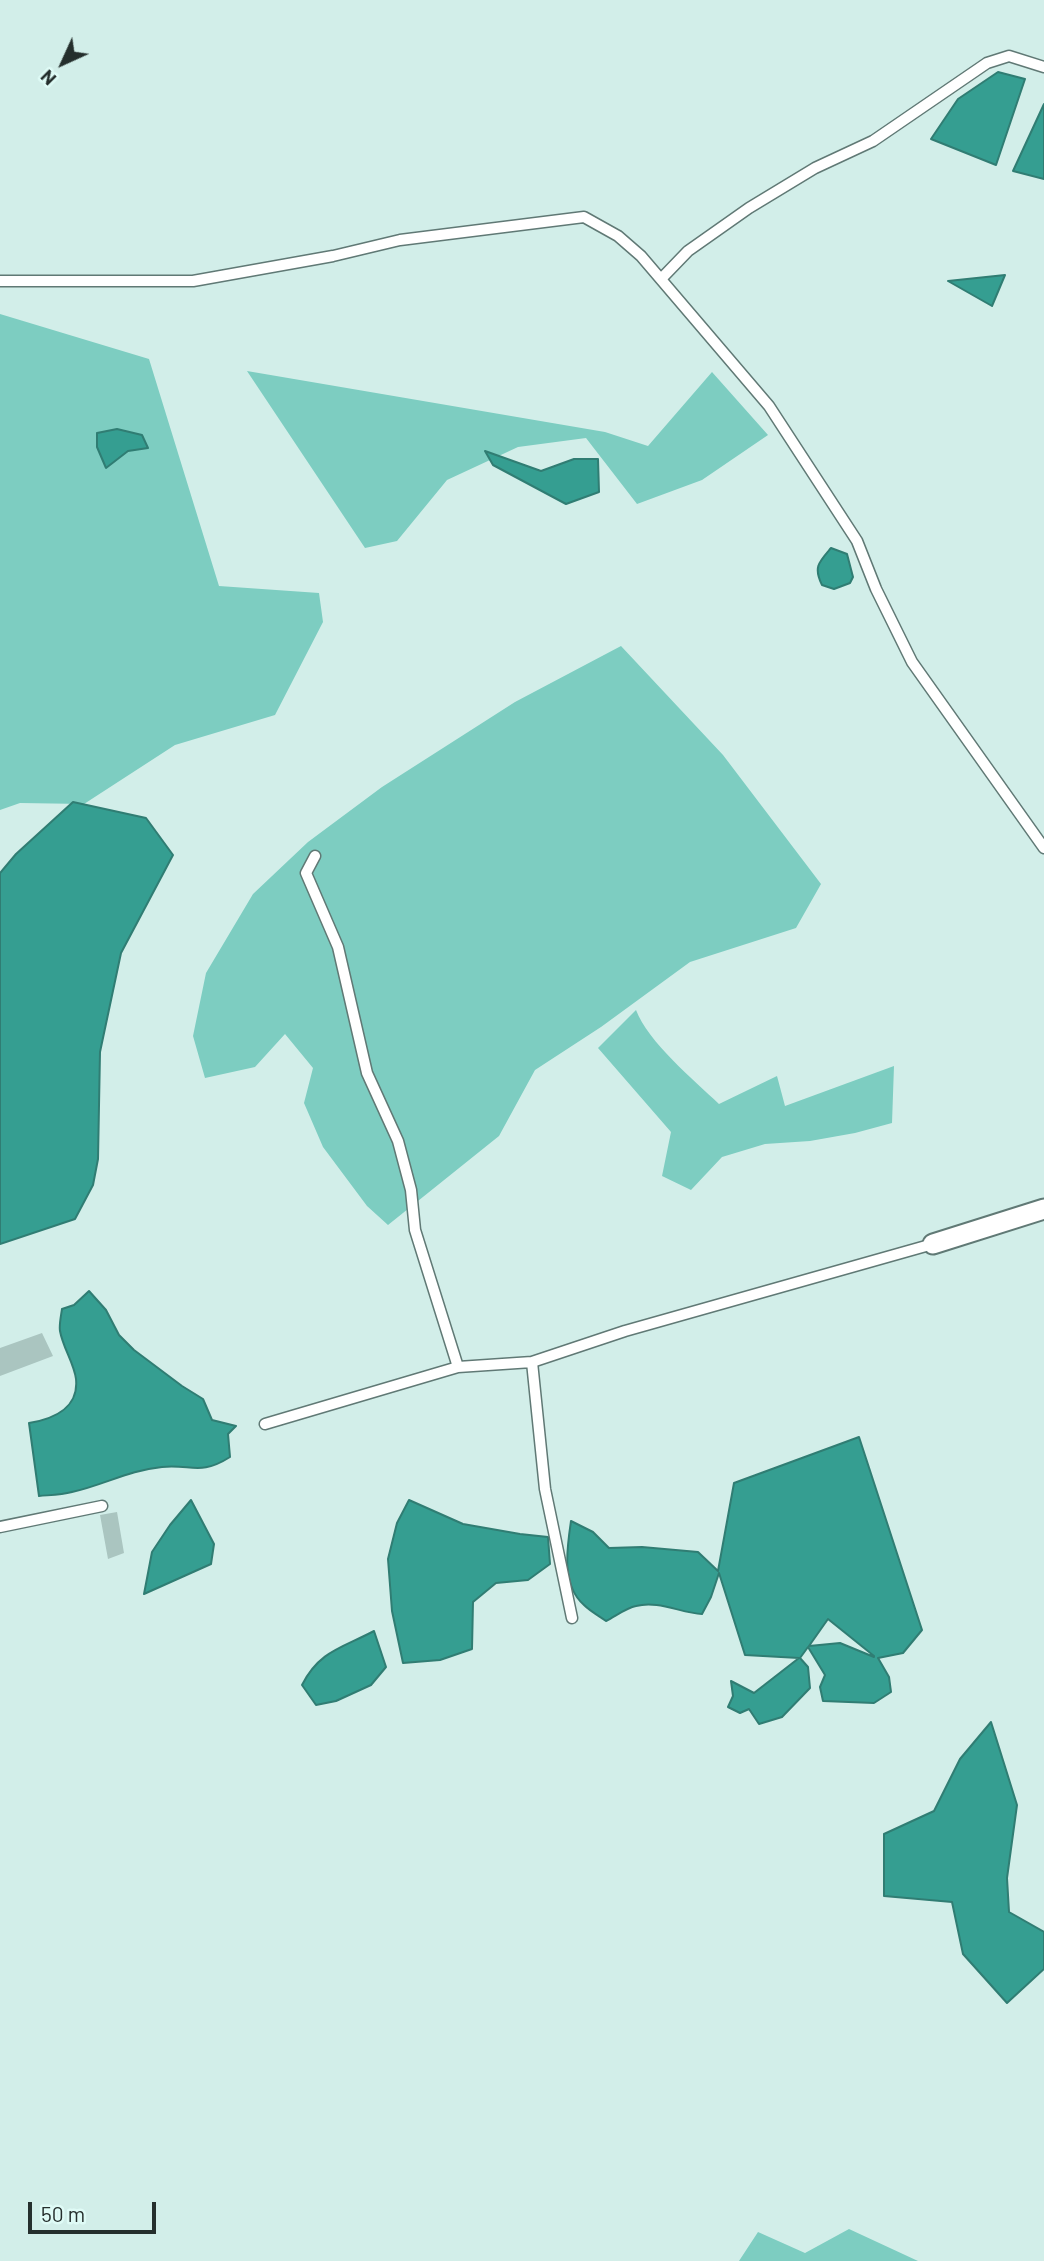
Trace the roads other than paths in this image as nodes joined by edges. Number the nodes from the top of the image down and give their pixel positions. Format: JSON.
{"nodes":[{"id":1,"x":1044,"y":67,"type":"edge"},
{"id":2,"x":661,"y":279,"type":"junction"},
{"id":3,"x":0,"y":281,"type":"edge"},
{"id":4,"x":1044,"y":848,"type":"edge"},
{"id":5,"x":315,"y":856,"type":"dead end"},
{"id":6,"x":1044,"y":1209,"type":"edge"},
{"id":7,"x":933,"y":1244,"type":"joint"},
{"id":8,"x":532,"y":1362,"type":"junction"},
{"id":9,"x":458,"y":1367,"type":"junction"},
{"id":10,"x":265,"y":1424,"type":"dead end"},
{"id":11,"x":102,"y":1506,"type":"dead end"},
{"id":12,"x":0,"y":1527,"type":"edge"},
{"id":13,"x":572,"y":1618,"type":"dead end"}],
"edges":[{"from":1,"to":2,"type":"lane"},
{"from":2,"to":3,"type":"lane"},
{"from":2,"to":4,"type":"lane"},
{"from":5,"to":9,"type":"lane"},
{"from":6,"to":7,"type":"street"},
{"from":7,"to":8,"type":"lane"},
{"from":8,"to":9,"type":"lane"},
{"from":8,"to":13,"type":"lane"},
{"from":9,"to":10,"type":"lane"},
{"from":11,"to":12,"type":"lane"}]}
